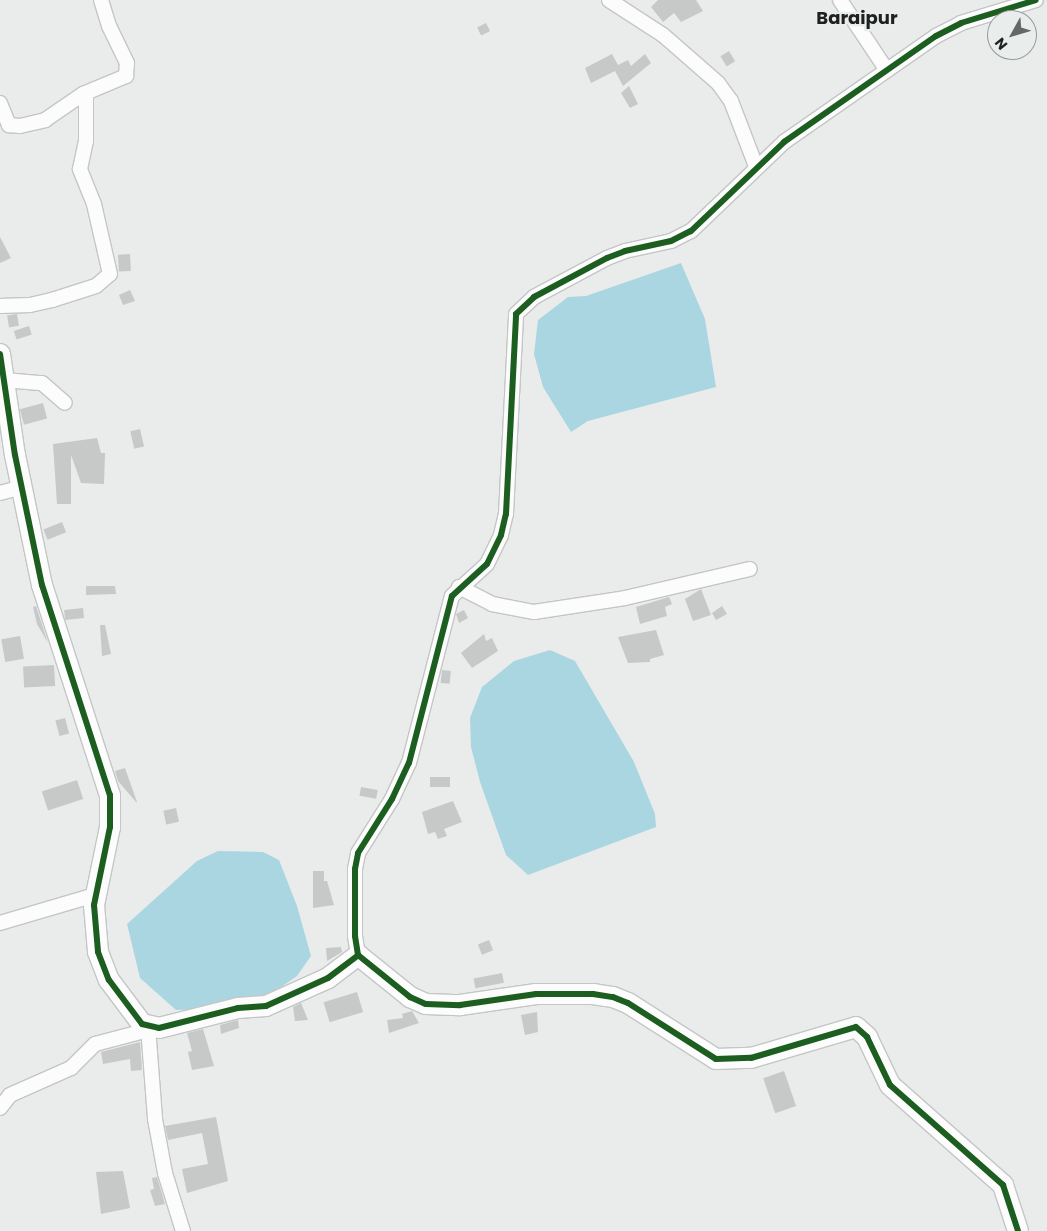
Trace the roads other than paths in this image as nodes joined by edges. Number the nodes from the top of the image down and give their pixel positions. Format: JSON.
{"nodes":[{"id":1,"x":101,"y":0,"type":"edge"},
{"id":2,"x":609,"y":0,"type":"edge"},
{"id":3,"x":840,"y":0,"type":"edge"},
{"id":4,"x":1036,"y":0,"type":"edge"},
{"id":5,"x":886,"y":69,"type":"junction"},
{"id":6,"x":86,"y":93,"type":"junction"},
{"id":7,"x":0,"y":104,"type":"edge"},
{"id":8,"x":756,"y":166,"type":"junction"},
{"id":9,"x":0,"y":306,"type":"edge"},
{"id":10,"x":0,"y":354,"type":"edge"},
{"id":11,"x":4,"y":380,"type":"junction"},
{"id":12,"x":66,"y":403,"type":"dead end"},
{"id":13,"x":22,"y":487,"type":"junction"},
{"id":14,"x":0,"y":493,"type":"edge"},
{"id":15,"x":750,"y":569,"type":"dead end"},
{"id":16,"x":459,"y":587,"type":"junction"},
{"id":17,"x":95,"y":895,"type":"junction"},
{"id":18,"x":0,"y":924,"type":"edge"},
{"id":19,"x":358,"y":955,"type":"junction"},
{"id":20,"x":148,"y":1028,"type":"junction"},
{"id":21,"x":0,"y":1108,"type":"edge"},
{"id":22,"x":183,"y":1231,"type":"edge"},
{"id":23,"x":1018,"y":1231,"type":"edge"}],
"edges":[{"from":1,"to":6,"type":"street"},
{"from":2,"to":8,"type":"street"},
{"from":3,"to":5,"type":"street"},
{"from":4,"to":5,"type":"street"},
{"from":5,"to":8,"type":"street"},
{"from":6,"to":7,"type":"street"},
{"from":6,"to":9,"type":"street"},
{"from":8,"to":16,"type":"street"},
{"from":10,"to":11,"type":"street"},
{"from":11,"to":12,"type":"street"},
{"from":11,"to":13,"type":"street"},
{"from":13,"to":14,"type":"street"},
{"from":13,"to":17,"type":"street"},
{"from":15,"to":16,"type":"street"},
{"from":16,"to":19,"type":"street"},
{"from":17,"to":18,"type":"street"},
{"from":17,"to":20,"type":"street"},
{"from":19,"to":20,"type":"street"},
{"from":19,"to":23,"type":"street"},
{"from":20,"to":21,"type":"street"},
{"from":20,"to":22,"type":"street"}]}
